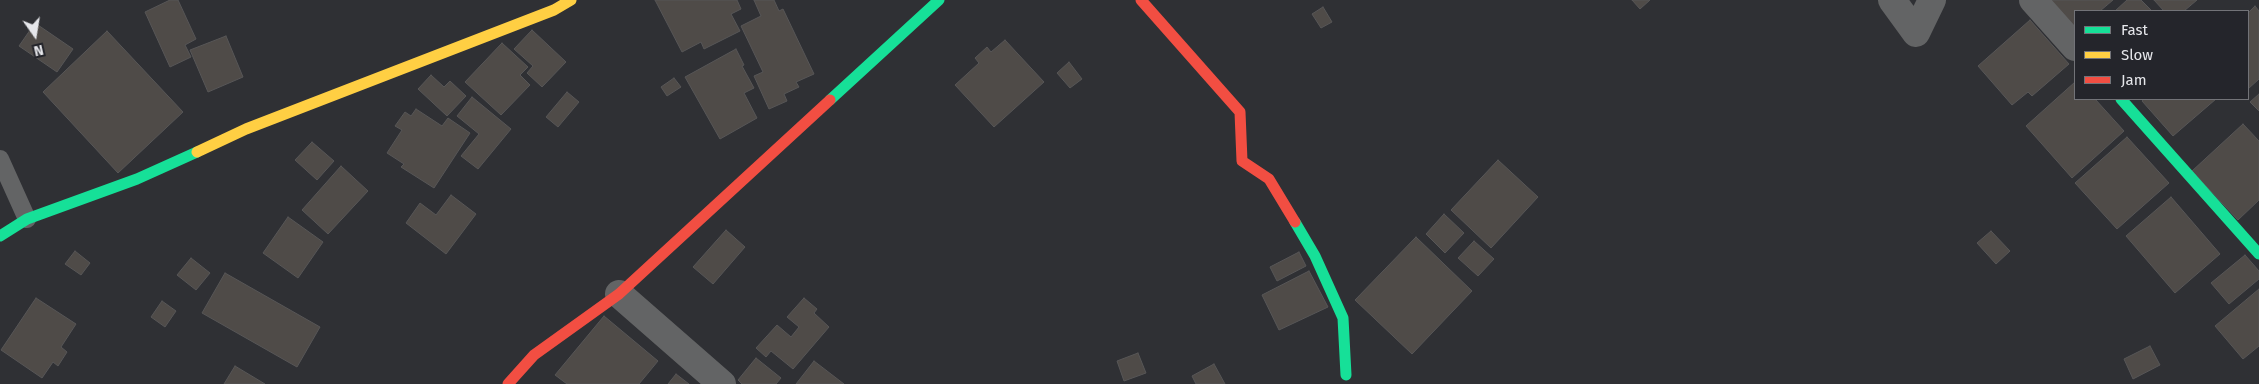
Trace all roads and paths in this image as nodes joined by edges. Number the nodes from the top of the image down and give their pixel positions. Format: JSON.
{"nodes":[{"id":1,"x":571,"y":0,"type":"edge"},
{"id":2,"x":939,"y":0,"type":"edge"},
{"id":3,"x":1141,"y":0,"type":"edge"},
{"id":4,"x":1892,"y":0,"type":"edge"},
{"id":5,"x":1932,"y":0,"type":"edge"},
{"id":6,"x":2033,"y":0,"type":"edge"},
{"id":7,"x":2074,"y":47,"type":"edge"},
{"id":8,"x":2122,"y":100,"type":"edge"},
{"id":9,"x":0,"y":160,"type":"edge"},
{"id":10,"x":27,"y":219,"type":"junction"},
{"id":11,"x":0,"y":236,"type":"edge"},
{"id":12,"x":2256,"y":246,"type":"edge"},
{"id":13,"x":619,"y":294,"type":"junction"},
{"id":14,"x":1346,"y":375,"type":"dead end"},
{"id":15,"x":508,"y":384,"type":"edge"},
{"id":16,"x":722,"y":384,"type":"edge"}],
"edges":[{"from":1,"to":10,"type":"street"},
{"from":2,"to":13,"type":"street"},
{"from":3,"to":14,"type":"street"},
{"from":4,"to":5,"type":"street"},
{"from":6,"to":7,"type":"street"},
{"from":8,"to":12,"type":"street"},
{"from":9,"to":10,"type":"lane"},
{"from":10,"to":11,"type":"street"},
{"from":13,"to":15,"type":"street"},
{"from":13,"to":16,"type":"street"}]}
